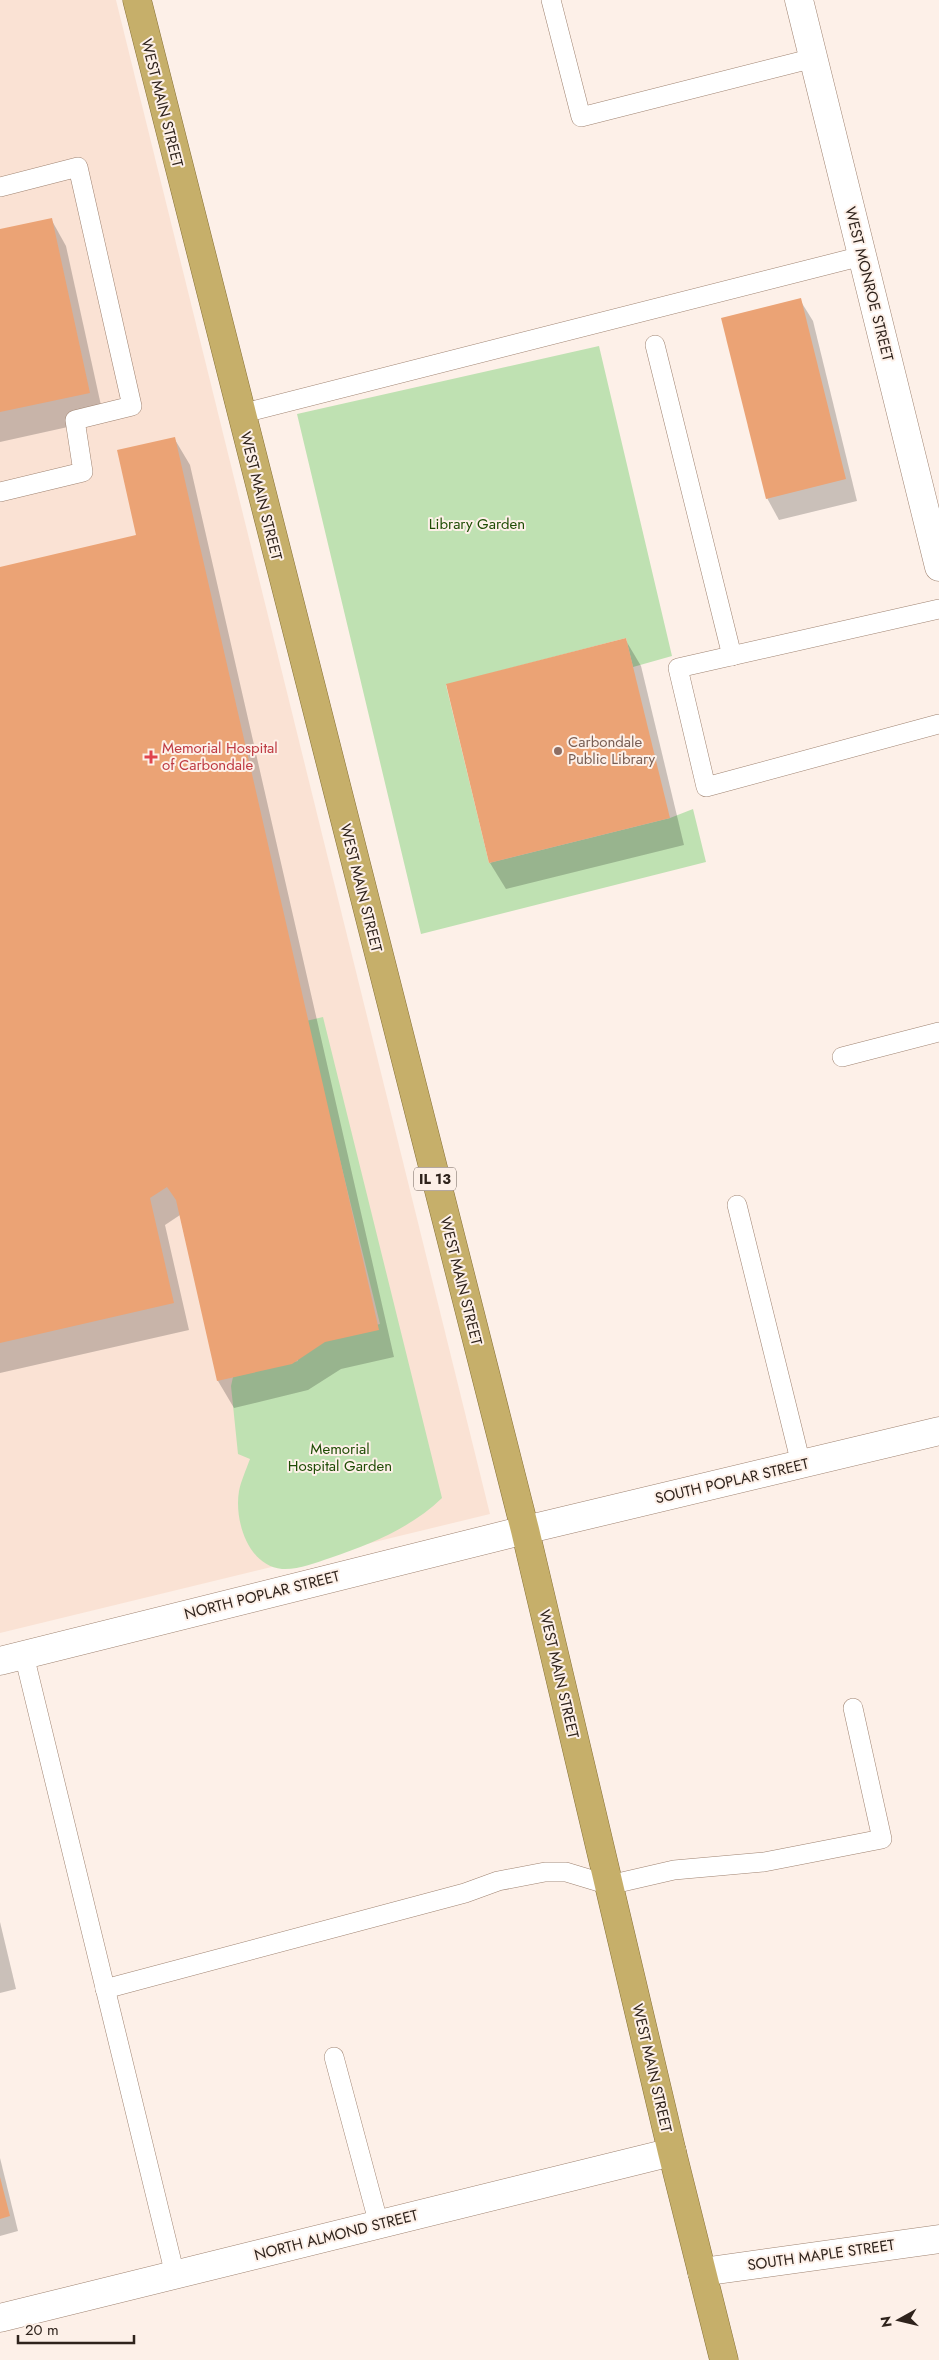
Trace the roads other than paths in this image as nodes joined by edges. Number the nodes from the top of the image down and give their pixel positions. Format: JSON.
{"nodes":[{"id":1,"x":137,"y":0,"type":"edge"},
{"id":2,"x":551,"y":0,"type":"edge"},
{"id":3,"x":799,"y":0,"type":"edge"},
{"id":4,"x":814,"y":58,"type":"junction"},
{"id":5,"x":0,"y":187,"type":"edge"},
{"id":6,"x":862,"y":256,"type":"junction"},
{"id":7,"x":655,"y":345,"type":"dead end"},
{"id":8,"x":240,"y":414,"type":"junction"},
{"id":9,"x":0,"y":492,"type":"edge"},
{"id":10,"x":939,"y":567,"type":"edge"},
{"id":11,"x":939,"y":609,"type":"edge"},
{"id":12,"x":732,"y":656,"type":"junction"},
{"id":13,"x":939,"y":724,"type":"edge"},
{"id":14,"x":939,"y":1032,"type":"edge"},
{"id":15,"x":842,"y":1057,"type":"dead end"},
{"id":16,"x":737,"y":1205,"type":"dead end"},
{"id":17,"x":938,"y":1437,"type":"edge"},
{"id":18,"x":802,"y":1464,"type":"junction"},
{"id":19,"x":525,"y":1530,"type":"junction"},
{"id":20,"x":12,"y":1658,"type":"edge"},
{"id":21,"x":854,"y":1708,"type":"dead end"},
{"id":22,"x":609,"y":1886,"type":"junction"},
{"id":23,"x":105,"y":1989,"type":"junction"},
{"id":24,"x":334,"y":2057,"type":"dead end"},
{"id":25,"x":672,"y":2152,"type":"junction"},
{"id":26,"x":379,"y":2225,"type":"junction"},
{"id":27,"x":939,"y":2239,"type":"edge"},
{"id":28,"x":702,"y":2272,"type":"junction"},
{"id":29,"x":175,"y":2275,"type":"junction"},
{"id":30,"x":0,"y":2318,"type":"edge"},
{"id":31,"x":724,"y":2360,"type":"edge"}],
"edges":[{"from":1,"to":8,"type":"highway","name":"WEST MAIN STREET","number":"IL 13"},
{"from":2,"to":4,"type":"lane"},
{"from":3,"to":4,"type":"street","name":"WEST MONROE STREET"},
{"from":4,"to":6,"type":"street","name":"WEST MONROE STREET"},
{"from":5,"to":9,"type":"lane"},
{"from":6,"to":8,"type":"lane"},
{"from":6,"to":10,"type":"street","name":"WEST MONROE STREET"},
{"from":7,"to":12,"type":"lane"},
{"from":8,"to":19,"type":"highway","name":"WEST MAIN STREET","number":"IL 13"},
{"from":11,"to":12,"type":"lane"},
{"from":12,"to":13,"type":"lane"},
{"from":14,"to":15,"type":"lane"},
{"from":16,"to":18,"type":"lane"},
{"from":17,"to":18,"type":"street","name":"SOUTH POPLAR STREET"},
{"from":18,"to":19,"type":"street","name":"SOUTH POPLAR STREET"},
{"from":19,"to":20,"type":"street","name":"NORTH POPLAR STREET"},
{"from":19,"to":22,"type":"highway","name":"WEST MAIN STREET","number":"IL 13"},
{"from":20,"to":23,"type":"lane"},
{"from":21,"to":22,"type":"lane"},
{"from":22,"to":23,"type":"lane"},
{"from":22,"to":25,"type":"highway","name":"WEST MAIN STREET","number":"IL 13"},
{"from":23,"to":29,"type":"lane"},
{"from":24,"to":26,"type":"lane"},
{"from":25,"to":26,"type":"street","name":"NORTH ALMOND STREET"},
{"from":25,"to":28,"type":"highway","name":"WEST MAIN STREET","number":"IL 13"},
{"from":26,"to":29,"type":"street","name":"NORTH ALMOND STREET"},
{"from":27,"to":28,"type":"street","name":"SOUTH MAPLE STREET"},
{"from":28,"to":31,"type":"highway","name":"WEST MAIN STREET","number":"IL 13"},
{"from":29,"to":30,"type":"street","name":"NORTH ALMOND STREET"}]}
